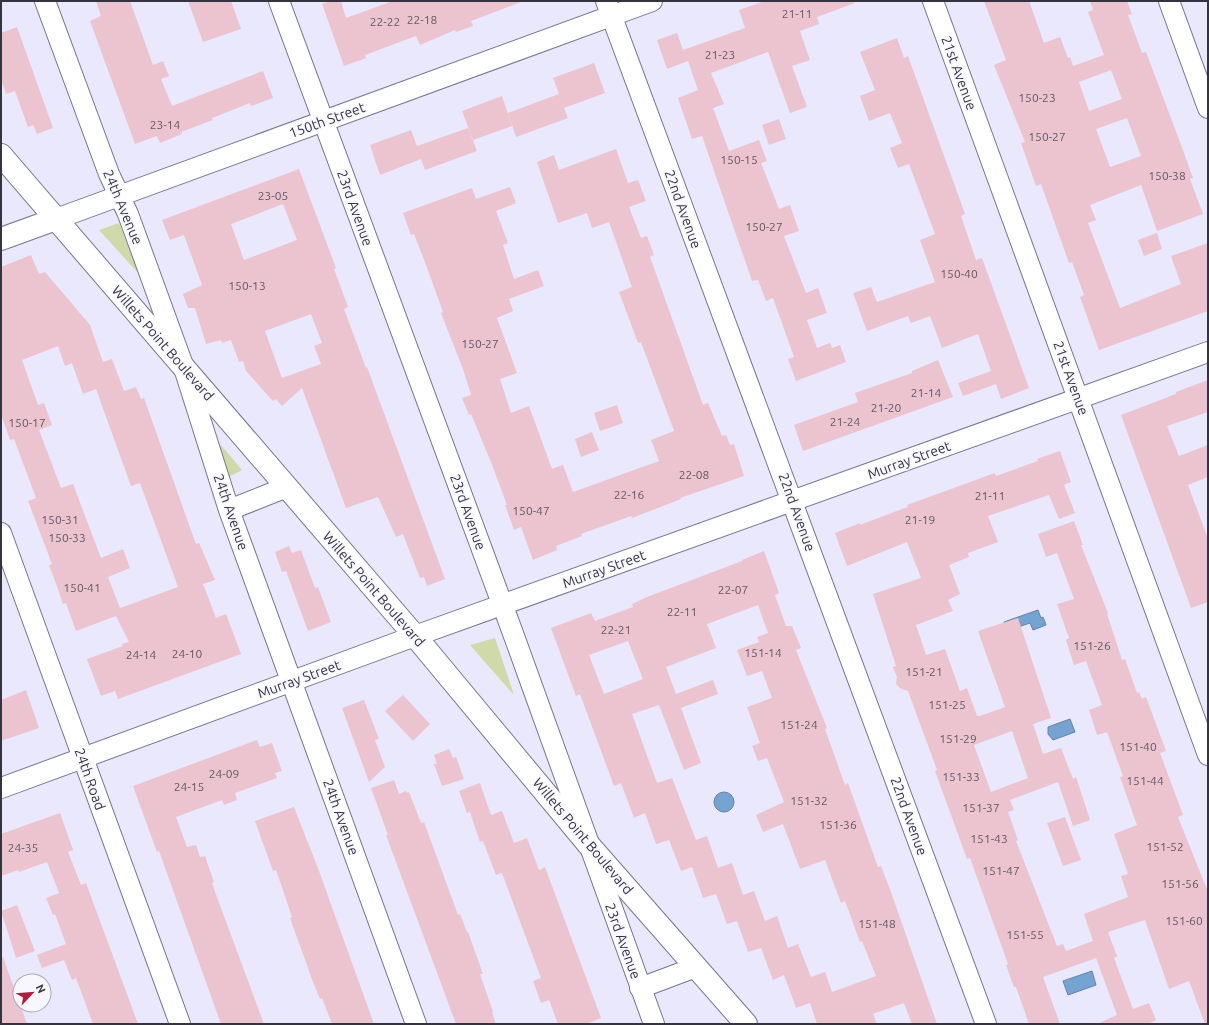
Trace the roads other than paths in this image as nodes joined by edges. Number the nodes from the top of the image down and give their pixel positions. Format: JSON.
{"nodes":[{"id":1,"x":45,"y":1,"type":"edge"},
{"id":2,"x":279,"y":1,"type":"edge"},
{"id":3,"x":652,"y":1,"type":"edge"},
{"id":4,"x":933,"y":1,"type":"edge"},
{"id":5,"x":1169,"y":1,"type":"edge"},
{"id":6,"x":609,"y":8,"type":"edge"},
{"id":7,"x":1208,"y":108,"type":"edge"},
{"id":8,"x":323,"y":122,"type":"junction"},
{"id":9,"x":1,"y":155,"type":"edge"},
{"id":10,"x":119,"y":197,"type":"junction"},
{"id":11,"x":56,"y":219,"type":"junction"},
{"id":12,"x":1,"y":239,"type":"edge"},
{"id":13,"x":1208,"y":352,"type":"edge"},
{"id":14,"x":184,"y":368,"type":"junction"},
{"id":15,"x":1079,"y":399,"type":"junction"},
{"id":16,"x":286,"y":486,"type":"junction"},
{"id":17,"x":793,"y":502,"type":"junction"},
{"id":18,"x":229,"y":510,"type":"junction"},
{"id":19,"x":1,"y":534,"type":"edge"},
{"id":20,"x":502,"y":606,"type":"junction"},
{"id":21,"x":415,"y":636,"type":"junction"},
{"id":22,"x":292,"y":682,"type":"junction"},
{"id":23,"x":1208,"y":755,"type":"edge"},
{"id":24,"x":83,"y":758,"type":"junction"},
{"id":25,"x":1,"y":788,"type":"edge"},
{"id":26,"x":588,"y":844,"type":"junction"},
{"id":27,"x":696,"y":967,"type":"junction"},
{"id":28,"x":640,"y":988,"type":"junction"},
{"id":29,"x":180,"y":1024,"type":"edge"},
{"id":30,"x":416,"y":1024,"type":"edge"},
{"id":31,"x":654,"y":1024,"type":"edge"},
{"id":32,"x":746,"y":1024,"type":"edge"},
{"id":33,"x":986,"y":1024,"type":"edge"}],
"edges":[{"from":1,"to":10,"type":"street","name":"24th Avenue"},
{"from":2,"to":8,"type":"street","name":"23rd Avenue"},
{"from":3,"to":6,"type":"street","name":"150th Street"},
{"from":4,"to":15,"type":"street","name":"21st Avenue"},
{"from":5,"to":7,"type":"street"},
{"from":6,"to":8,"type":"street","name":"150th Street"},
{"from":6,"to":17,"type":"street","name":"22nd Avenue"},
{"from":8,"to":10,"type":"street","name":"150th Street"},
{"from":8,"to":20,"type":"street","name":"23rd Avenue"},
{"from":9,"to":11,"type":"street","name":"Willets Point Boulevard"},
{"from":10,"to":11,"type":"street","name":"150th Street"},
{"from":10,"to":14,"type":"street","name":"24th Avenue"},
{"from":11,"to":12,"type":"street","name":"150th Street"},
{"from":11,"to":14,"type":"street","name":"Willets Point Boulevard"},
{"from":13,"to":15,"type":"street","name":"Murray Street"},
{"from":14,"to":16,"type":"street","name":"Willets Point Boulevard"},
{"from":14,"to":18,"type":"street","name":"24th Avenue"},
{"from":15,"to":17,"type":"street","name":"Murray Street"},
{"from":15,"to":23,"type":"street","name":"21st Avenue"},
{"from":16,"to":18,"type":"street"},
{"from":16,"to":21,"type":"street","name":"Willets Point Boulevard"},
{"from":17,"to":20,"type":"street","name":"Murray Street"},
{"from":17,"to":33,"type":"street","name":"22nd Avenue"},
{"from":18,"to":22,"type":"street","name":"24th Avenue"},
{"from":19,"to":24,"type":"street","name":"24th Road"},
{"from":20,"to":21,"type":"street","name":"Murray Street"},
{"from":20,"to":26,"type":"street","name":"23rd Avenue"},
{"from":21,"to":22,"type":"street","name":"Murray Street"},
{"from":21,"to":26,"type":"street","name":"Willets Point Boulevard"},
{"from":22,"to":24,"type":"street","name":"Murray Street"},
{"from":22,"to":30,"type":"street","name":"24th Avenue"},
{"from":24,"to":25,"type":"street","name":"Murray Street"},
{"from":24,"to":29,"type":"street","name":"24th Road"},
{"from":26,"to":27,"type":"street","name":"Willets Point Boulevard"},
{"from":26,"to":28,"type":"street","name":"23rd Avenue"},
{"from":27,"to":28,"type":"street"},
{"from":27,"to":32,"type":"street","name":"Willets Point Boulevard"},
{"from":28,"to":31,"type":"street","name":"23rd Avenue"}]}
